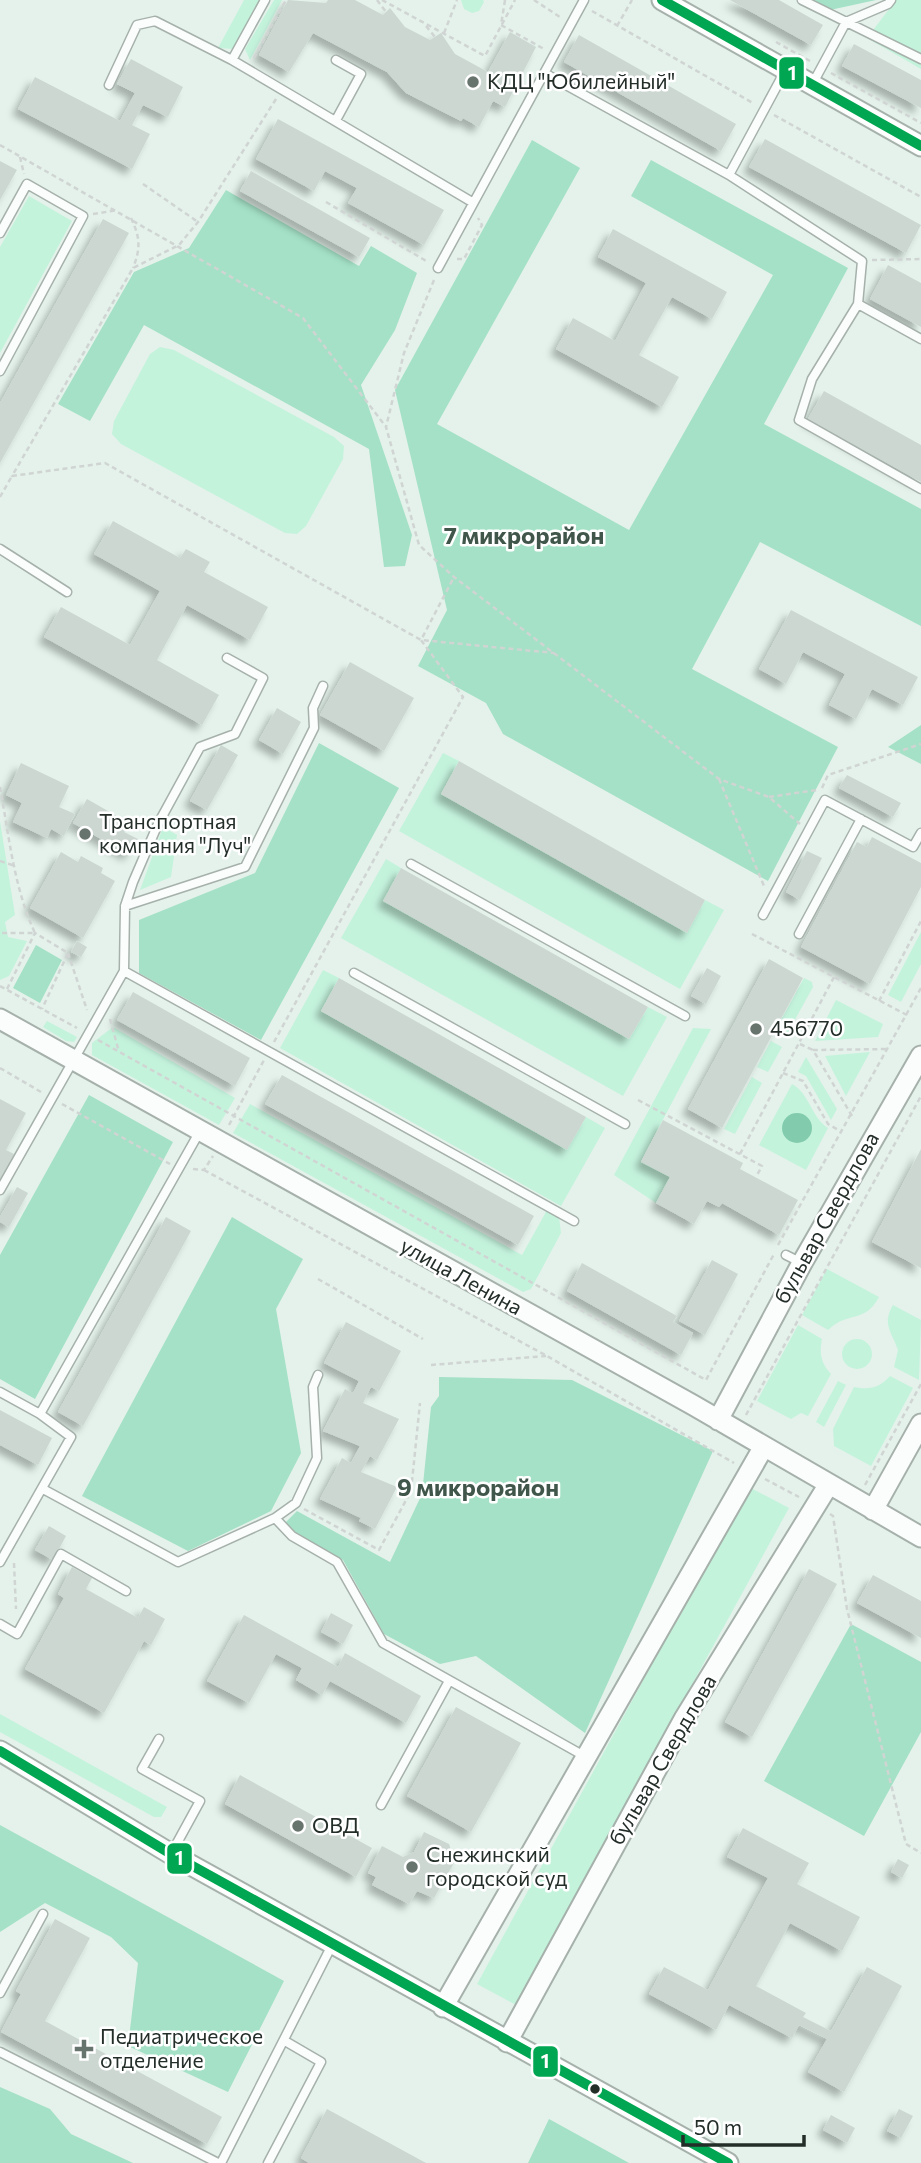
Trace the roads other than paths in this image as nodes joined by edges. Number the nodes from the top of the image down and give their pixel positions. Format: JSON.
{"nodes":[{"id":1,"x":265,"y":0,"type":"edge"},
{"id":2,"x":662,"y":0,"type":"edge"},
{"id":3,"x":802,"y":0,"type":"edge"},
{"id":4,"x":891,"y":0,"type":"edge"},
{"id":5,"x":583,"y":3,"type":"edge"},
{"id":6,"x":846,"y":22,"type":"junction"},
{"id":7,"x":921,"y":59,"type":"edge"},
{"id":8,"x":232,"y":60,"type":"junction"},
{"id":9,"x":336,"y":60,"type":"dead end"},
{"id":10,"x":785,"y":71,"type":"junction"},
{"id":11,"x":546,"y":74,"type":"junction"},
{"id":12,"x":108,"y":85,"type":"dead end"},
{"id":13,"x":812,"y":86,"type":"junction"},
{"id":14,"x":336,"y":120,"type":"junction"},
{"id":15,"x":921,"y":146,"type":"edge"},
{"id":16,"x":729,"y":175,"type":"junction"},
{"id":17,"x":472,"y":202,"type":"junction"},
{"id":18,"x":0,"y":233,"type":"edge"},
{"id":19,"x":438,"y":268,"type":"road end"},
{"id":20,"x":858,"y":304,"type":"junction"},
{"id":21,"x":921,"y":339,"type":"edge"},
{"id":22,"x":0,"y":370,"type":"edge"},
{"id":23,"x":921,"y":489,"type":"edge"},
{"id":24,"x":0,"y":548,"type":"edge"},
{"id":25,"x":67,"y":592,"type":"dead end"},
{"id":26,"x":227,"y":658,"type":"dead end"},
{"id":27,"x":323,"y":686,"type":"dead end"},
{"id":28,"x":860,"y":819,"type":"junction"},
{"id":29,"x":921,"y":833,"type":"edge"},
{"id":30,"x":411,"y":864,"type":"dead end"},
{"id":31,"x":125,"y":906,"type":"junction"},
{"id":32,"x":763,"y":915,"type":"road end"},
{"id":33,"x":799,"y":934,"type":"dead end"},
{"id":34,"x":124,"y":971,"type":"junction"},
{"id":35,"x":354,"y":973,"type":"dead end"},
{"id":36,"x":685,"y":1016,"type":"dead end"},
{"id":37,"x":0,"y":1019,"type":"edge"},
{"id":38,"x":921,"y":1056,"type":"edge"},
{"id":39,"x":72,"y":1061,"type":"junction"},
{"id":40,"x":625,"y":1124,"type":"dead end"},
{"id":41,"x":200,"y":1130,"type":"junction"},
{"id":42,"x":0,"y":1190,"type":"edge"},
{"id":43,"x":574,"y":1221,"type":"dead end"},
{"id":44,"x":318,"y":1375,"type":"dead end"},
{"id":45,"x":0,"y":1392,"type":"edge"},
{"id":46,"x":40,"y":1414,"type":"junction"},
{"id":47,"x":718,"y":1420,"type":"junction"},
{"id":48,"x":921,"y":1424,"type":"edge"},
{"id":49,"x":763,"y":1448,"type":"junction"},
{"id":50,"x":829,"y":1484,"type":"junction"},
{"id":51,"x":43,"y":1489,"type":"junction"},
{"id":52,"x":873,"y":1510,"type":"junction"},
{"id":53,"x":275,"y":1518,"type":"junction"},
{"id":54,"x":921,"y":1536,"type":"edge"},
{"id":55,"x":0,"y":1562,"type":"edge"},
{"id":56,"x":127,"y":1591,"type":"dead end"},
{"id":57,"x":0,"y":1624,"type":"edge"},
{"id":58,"x":449,"y":1681,"type":"junction"},
{"id":59,"x":159,"y":1739,"type":"dead end"},
{"id":60,"x":0,"y":1751,"type":"edge"},
{"id":61,"x":587,"y":1758,"type":"junction"},
{"id":62,"x":381,"y":1805,"type":"dead end"},
{"id":63,"x":171,"y":1854,"type":"junction"},
{"id":64,"x":43,"y":1914,"type":"dead end"},
{"id":65,"x":332,"y":1945,"type":"junction"},
{"id":66,"x":0,"y":1993,"type":"edge"},
{"id":67,"x":443,"y":2007,"type":"junction"},
{"id":68,"x":285,"y":2041,"type":"junction"},
{"id":69,"x":507,"y":2042,"type":"junction"},
{"id":70,"x":0,"y":2052,"type":"edge"},
{"id":71,"x":220,"y":2163,"type":"edge"},
{"id":72,"x":268,"y":2163,"type":"edge"},
{"id":73,"x":728,"y":2163,"type":"edge"}],
"edges":[{"from":1,"to":8,"type":"lane"},
{"from":2,"to":10,"type":"street"},
{"from":3,"to":6,"type":"lane"},
{"from":4,"to":6,"type":"lane"},
{"from":5,"to":11,"type":"lane"},
{"from":6,"to":7,"type":"lane"},
{"from":6,"to":13,"type":"lane"},
{"from":8,"to":12,"type":"lane"},
{"from":8,"to":14,"type":"lane"},
{"from":9,"to":14,"type":"lane"},
{"from":10,"to":13,"type":"street"},
{"from":10,"to":16,"type":"lane"},
{"from":11,"to":16,"type":"lane"},
{"from":11,"to":17,"type":"lane"},
{"from":13,"to":15,"type":"street"},
{"from":14,"to":17,"type":"lane"},
{"from":16,"to":20,"type":"lane"},
{"from":17,"to":19,"type":"lane"},
{"from":18,"to":22,"type":"lane"},
{"from":20,"to":21,"type":"lane"},
{"from":20,"to":23,"type":"lane"},
{"from":24,"to":25,"type":"lane"},
{"from":26,"to":31,"type":"lane"},
{"from":27,"to":31,"type":"lane"},
{"from":28,"to":29,"type":"lane"},
{"from":28,"to":32,"type":"lane"},
{"from":28,"to":33,"type":"lane"},
{"from":30,"to":36,"type":"lane"},
{"from":31,"to":34,"type":"lane"},
{"from":34,"to":39,"type":"lane"},
{"from":34,"to":43,"type":"lane"},
{"from":35,"to":40,"type":"lane"},
{"from":37,"to":39,"type":"street","name":"улица Ленина"},
{"from":38,"to":47,"type":"street","name":"бульвар Свердлова"},
{"from":39,"to":41,"type":"street","name":"улица Ленина"},
{"from":39,"to":42,"type":"lane"},
{"from":41,"to":46,"type":"lane"},
{"from":41,"to":47,"type":"street","name":"улица Ленина"},
{"from":44,"to":53,"type":"lane"},
{"from":45,"to":46,"type":"lane"},
{"from":46,"to":51,"type":"lane"},
{"from":47,"to":49,"type":"street","name":"улица Ленина"},
{"from":48,"to":52,"type":"street"},
{"from":49,"to":50,"type":"street","name":"улица Ленина"},
{"from":49,"to":61,"type":"street"},
{"from":50,"to":52,"type":"street","name":"улица Ленина"},
{"from":50,"to":69,"type":"street","name":"бульвар Свердлова"},
{"from":51,"to":53,"type":"lane"},
{"from":51,"to":55,"type":"lane"},
{"from":52,"to":54,"type":"street","name":"улица Ленина"},
{"from":53,"to":58,"type":"lane"},
{"from":56,"to":57,"type":"lane"},
{"from":58,"to":61,"type":"lane"},
{"from":58,"to":62,"type":"lane"},
{"from":59,"to":63,"type":"lane"},
{"from":60,"to":63,"type":"street"},
{"from":61,"to":67,"type":"street"},
{"from":63,"to":65,"type":"street"},
{"from":64,"to":66,"type":"lane"},
{"from":65,"to":67,"type":"street"},
{"from":65,"to":68,"type":"lane"},
{"from":67,"to":69,"type":"street"},
{"from":68,"to":71,"type":"lane"},
{"from":68,"to":72,"type":"lane"},
{"from":69,"to":73,"type":"street"},
{"from":70,"to":71,"type":"lane"}]}
